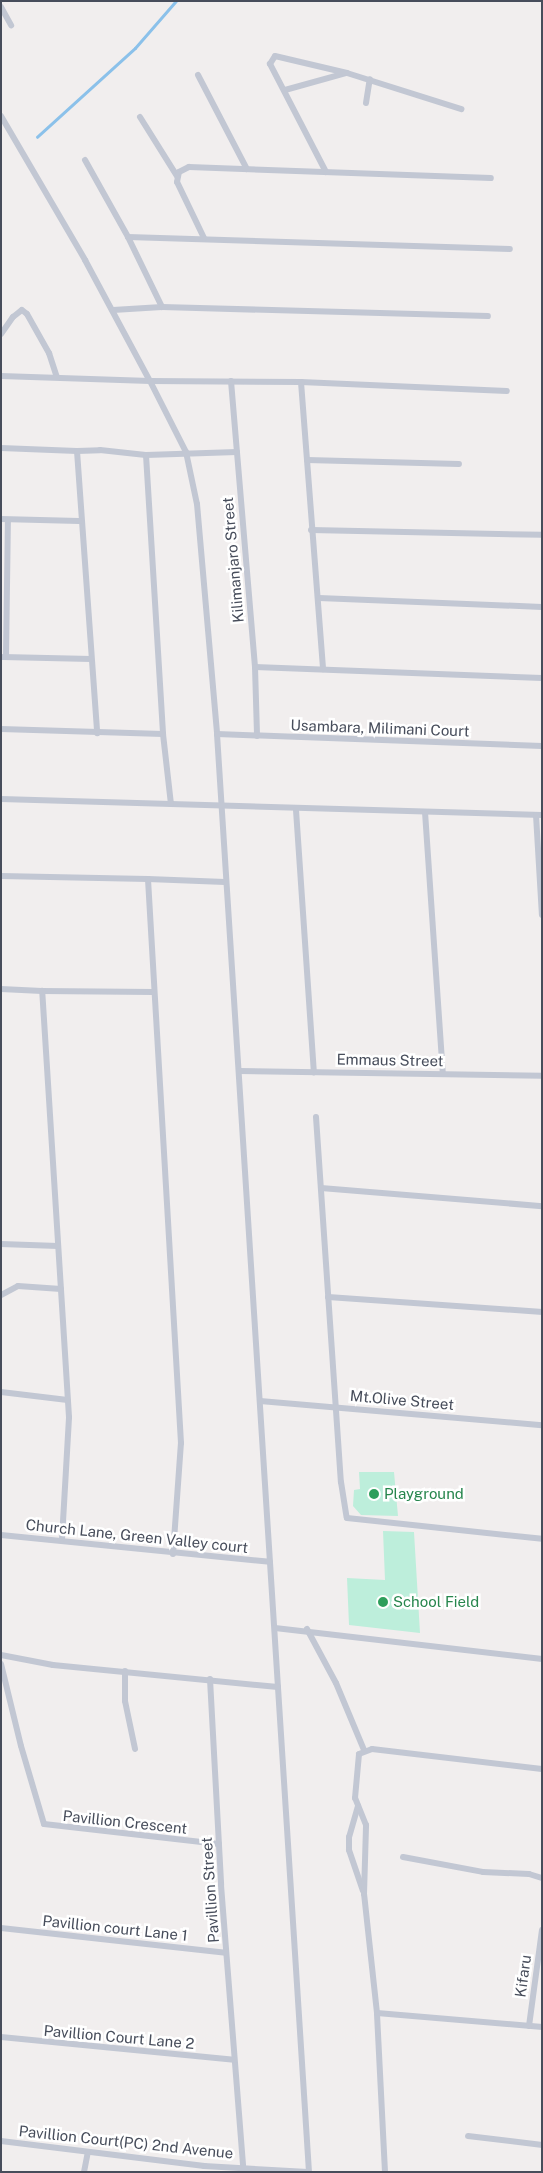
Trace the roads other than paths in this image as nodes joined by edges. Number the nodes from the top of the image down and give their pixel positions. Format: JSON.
{"nodes":[{"id":1,"x":1,"y":7,"type":"edge"},
{"id":2,"x":11,"y":25,"type":"dead end"},
{"id":3,"x":347,"y":73,"type":"junction"},
{"id":4,"x":198,"y":75,"type":"dead end"},
{"id":5,"x":370,"y":79,"type":"junction"},
{"id":6,"x":285,"y":90,"type":"junction"},
{"id":7,"x":366,"y":103,"type":"dead end"},
{"id":8,"x":461,"y":109,"type":"dead end"},
{"id":9,"x":1,"y":116,"type":"edge"},
{"id":10,"x":140,"y":117,"type":"dead end"},
{"id":11,"x":84,"y":160,"type":"dead end"},
{"id":12,"x":247,"y":169,"type":"junction"},
{"id":13,"x":326,"y":172,"type":"junction"},
{"id":14,"x":178,"y":176,"type":"junction"},
{"id":15,"x":491,"y":178,"type":"dead end"},
{"id":16,"x":128,"y":236,"type":"junction"},
{"id":17,"x":204,"y":238,"type":"junction"},
{"id":18,"x":510,"y":248,"type":"dead end"},
{"id":19,"x":162,"y":307,"type":"junction"},
{"id":20,"x":113,"y":310,"type":"junction"},
{"id":21,"x":488,"y":316,"type":"dead end"},
{"id":22,"x":1,"y":334,"type":"edge"},
{"id":23,"x":1,"y":376,"type":"edge"},
{"id":24,"x":57,"y":378,"type":"junction"},
{"id":25,"x":231,"y":381,"type":"junction"},
{"id":26,"x":150,"y":382,"type":"junction"},
{"id":27,"x":301,"y":382,"type":"junction"},
{"id":28,"x":507,"y":391,"type":"dead end"},
{"id":29,"x":1,"y":448,"type":"edge"},
{"id":30,"x":77,"y":451,"type":"junction"},
{"id":31,"x":186,"y":452,"type":"junction"},
{"id":32,"x":237,"y":452,"type":"junction"},
{"id":33,"x":146,"y":455,"type":"junction"},
{"id":34,"x":307,"y":460,"type":"junction"},
{"id":35,"x":459,"y":464,"type":"dead end"},
{"id":36,"x":5,"y":520,"type":"edge"},
{"id":37,"x":79,"y":521,"type":"junction"},
{"id":38,"x":312,"y":530,"type":"junction"},
{"id":39,"x":542,"y":535,"type":"edge"},
{"id":40,"x":319,"y":598,"type":"junction"},
{"id":41,"x":542,"y":607,"type":"edge"},
{"id":42,"x":3,"y":657,"type":"edge"},
{"id":43,"x":91,"y":659,"type":"junction"},
{"id":44,"x":255,"y":667,"type":"junction"},
{"id":45,"x":323,"y":669,"type":"junction"},
{"id":46,"x":542,"y":678,"type":"edge"},
{"id":47,"x":1,"y":729,"type":"edge"},
{"id":48,"x":98,"y":733,"type":"junction"},
{"id":49,"x":163,"y":734,"type":"junction"},
{"id":50,"x":217,"y":734,"type":"junction"},
{"id":51,"x":257,"y":736,"type":"junction"},
{"id":52,"x":542,"y":746,"type":"edge"},
{"id":53,"x":1,"y":799,"type":"edge"},
{"id":54,"x":171,"y":804,"type":"junction"},
{"id":55,"x":221,"y":806,"type":"junction"},
{"id":56,"x":296,"y":810,"type":"junction"},
{"id":57,"x":426,"y":812,"type":"junction"},
{"id":58,"x":539,"y":815,"type":"edge"},
{"id":59,"x":1,"y":876,"type":"edge"},
{"id":60,"x":148,"y":879,"type":"junction"},
{"id":61,"x":225,"y":882,"type":"junction"},
{"id":62,"x":542,"y":915,"type":"edge"},
{"id":63,"x":1,"y":989,"type":"edge"},
{"id":64,"x":42,"y":991,"type":"junction"},
{"id":65,"x":153,"y":992,"type":"junction"},
{"id":66,"x":238,"y":1071,"type":"junction"},
{"id":67,"x":314,"y":1072,"type":"junction"},
{"id":68,"x":443,"y":1073,"type":"junction"},
{"id":69,"x":542,"y":1076,"type":"edge"},
{"id":70,"x":316,"y":1117,"type":"dead end"},
{"id":71,"x":321,"y":1188,"type":"junction"},
{"id":72,"x":542,"y":1206,"type":"edge"},
{"id":73,"x":1,"y":1244,"type":"edge"},
{"id":74,"x":58,"y":1246,"type":"junction"},
{"id":75,"x":61,"y":1289,"type":"junction"},
{"id":76,"x":1,"y":1294,"type":"edge"},
{"id":77,"x":328,"y":1296,"type":"junction"},
{"id":78,"x":542,"y":1312,"type":"edge"},
{"id":79,"x":1,"y":1392,"type":"edge"},
{"id":80,"x":68,"y":1400,"type":"junction"},
{"id":81,"x":260,"y":1401,"type":"junction"},
{"id":82,"x":335,"y":1406,"type":"junction"},
{"id":83,"x":542,"y":1425,"type":"edge"},
{"id":84,"x":1,"y":1535,"type":"edge"},
{"id":85,"x":62,"y":1539,"type":"junction"},
{"id":86,"x":542,"y":1539,"type":"edge"},
{"id":87,"x":173,"y":1554,"type":"junction"},
{"id":88,"x":270,"y":1562,"type":"junction"},
{"id":89,"x":275,"y":1628,"type":"junction"},
{"id":90,"x":307,"y":1630,"type":"junction"},
{"id":91,"x":1,"y":1655,"type":"edge"},
{"id":92,"x":542,"y":1659,"type":"edge"},
{"id":93,"x":1,"y":1664,"type":"edge"},
{"id":94,"x":125,"y":1671,"type":"junction"},
{"id":95,"x":210,"y":1679,"type":"junction"},
{"id":96,"x":278,"y":1687,"type":"junction"},
{"id":97,"x":135,"y":1749,"type":"dead end"},
{"id":98,"x":364,"y":1750,"type":"junction"},
{"id":99,"x":542,"y":1769,"type":"edge"},
{"id":100,"x":358,"y":1806,"type":"junction"},
{"id":101,"x":219,"y":1844,"type":"junction"},
{"id":102,"x":402,"y":1857,"type":"dead end"},
{"id":103,"x":542,"y":1878,"type":"edge"},
{"id":104,"x":364,"y":1894,"type":"junction"},
{"id":105,"x":1,"y":1928,"type":"edge"},
{"id":106,"x":542,"y":1930,"type":"edge"},
{"id":107,"x":226,"y":1953,"type":"junction"},
{"id":108,"x":377,"y":2013,"type":"junction"},
{"id":109,"x":529,"y":2026,"type":"junction"},
{"id":110,"x":542,"y":2027,"type":"edge"},
{"id":111,"x":1,"y":2037,"type":"edge"},
{"id":112,"x":234,"y":2060,"type":"junction"},
{"id":113,"x":468,"y":2136,"type":"dead end"},
{"id":114,"x":1,"y":2141,"type":"edge"},
{"id":115,"x":542,"y":2144,"type":"edge"},
{"id":116,"x":88,"y":2152,"type":"junction"},
{"id":117,"x":243,"y":2166,"type":"junction"},
{"id":118,"x":203,"y":2169,"type":"edge"},
{"id":119,"x":84,"y":2172,"type":"edge"},
{"id":120,"x":309,"y":2172,"type":"edge"},
{"id":121,"x":385,"y":2172,"type":"edge"}],
"edges":[{"from":1,"to":2,"type":"street"},
{"from":3,"to":5,"type":"street"},
{"from":3,"to":6,"type":"street"},
{"from":3,"to":6,"type":"street"},
{"from":4,"to":12,"type":"street"},
{"from":5,"to":7,"type":"street"},
{"from":5,"to":8,"type":"street"},
{"from":6,"to":13,"type":"street"},
{"from":9,"to":20,"type":"street"},
{"from":10,"to":14,"type":"street"},
{"from":11,"to":16,"type":"street"},
{"from":12,"to":13,"type":"street"},
{"from":12,"to":14,"type":"street"},
{"from":13,"to":15,"type":"street"},
{"from":14,"to":17,"type":"street"},
{"from":16,"to":17,"type":"street"},
{"from":16,"to":19,"type":"street"},
{"from":17,"to":18,"type":"street"},
{"from":19,"to":20,"type":"street"},
{"from":19,"to":21,"type":"street"},
{"from":20,"to":26,"type":"street"},
{"from":22,"to":24,"type":"street"},
{"from":23,"to":24,"type":"street"},
{"from":24,"to":26,"type":"street"},
{"from":25,"to":26,"type":"street"},
{"from":25,"to":27,"type":"street"},
{"from":25,"to":32,"type":"street","name":"Kilimanjaro Street"},
{"from":26,"to":31,"type":"street"},
{"from":27,"to":28,"type":"street"},
{"from":27,"to":34,"type":"street"},
{"from":29,"to":30,"type":"street"},
{"from":30,"to":33,"type":"street"},
{"from":30,"to":37,"type":"street"},
{"from":31,"to":32,"type":"street"},
{"from":31,"to":33,"type":"street"},
{"from":31,"to":50,"type":"street"},
{"from":32,"to":44,"type":"street","name":"Kilimanjaro Street"},
{"from":33,"to":49,"type":"street"},
{"from":34,"to":35,"type":"street"},
{"from":34,"to":38,"type":"street"},
{"from":36,"to":37,"type":"street"},
{"from":36,"to":42,"type":"street"},
{"from":37,"to":43,"type":"street"},
{"from":38,"to":39,"type":"street"},
{"from":38,"to":40,"type":"street"},
{"from":40,"to":41,"type":"street"},
{"from":40,"to":45,"type":"street"},
{"from":42,"to":43,"type":"street"},
{"from":43,"to":48,"type":"street"},
{"from":44,"to":45,"type":"street"},
{"from":44,"to":51,"type":"street","name":"Kilimanjaro Street"},
{"from":45,"to":46,"type":"street"},
{"from":47,"to":48,"type":"street"},
{"from":48,"to":49,"type":"street"},
{"from":49,"to":54,"type":"street"},
{"from":50,"to":51,"type":"street","name":"Usambara, Milimani Court"},
{"from":50,"to":55,"type":"street"},
{"from":51,"to":52,"type":"street","name":"Usambara, Milimani Court"},
{"from":53,"to":54,"type":"street"},
{"from":54,"to":55,"type":"street"},
{"from":55,"to":56,"type":"street"},
{"from":55,"to":61,"type":"street"},
{"from":56,"to":57,"type":"street"},
{"from":56,"to":67,"type":"street"},
{"from":57,"to":58,"type":"street"},
{"from":57,"to":68,"type":"street"},
{"from":58,"to":62,"type":"street"},
{"from":59,"to":60,"type":"street"},
{"from":60,"to":61,"type":"street"},
{"from":60,"to":65,"type":"street"},
{"from":61,"to":66,"type":"street"},
{"from":63,"to":64,"type":"street"},
{"from":64,"to":65,"type":"street"},
{"from":64,"to":74,"type":"street"},
{"from":65,"to":87,"type":"street"},
{"from":66,"to":67,"type":"street","name":"Emmaus Street"},
{"from":66,"to":81,"type":"street"},
{"from":67,"to":68,"type":"street","name":"Emmaus Street"},
{"from":68,"to":69,"type":"street","name":"Emmaus Street"},
{"from":70,"to":71,"type":"street"},
{"from":71,"to":72,"type":"street"},
{"from":71,"to":77,"type":"street"},
{"from":73,"to":74,"type":"street"},
{"from":74,"to":75,"type":"street"},
{"from":75,"to":76,"type":"street"},
{"from":75,"to":80,"type":"street"},
{"from":77,"to":78,"type":"street"},
{"from":77,"to":82,"type":"street"},
{"from":79,"to":80,"type":"street"},
{"from":80,"to":85,"type":"street"},
{"from":81,"to":82,"type":"street","name":"Mt.Olive Street"},
{"from":81,"to":88,"type":"street"},
{"from":82,"to":83,"type":"street","name":"Mt.Olive Street"},
{"from":82,"to":86,"type":"street"},
{"from":84,"to":85,"type":"street","name":"Church Lane, Green Valley court"},
{"from":85,"to":87,"type":"street","name":"Church Lane, Green Valley court"},
{"from":87,"to":88,"type":"street","name":"Church Lane, Green Valley court"},
{"from":88,"to":89,"type":"street"},
{"from":89,"to":90,"type":"street"},
{"from":89,"to":96,"type":"street"},
{"from":90,"to":92,"type":"street"},
{"from":90,"to":98,"type":"street"},
{"from":91,"to":94,"type":"street"},
{"from":93,"to":101,"type":"street","name":"Pavillion Crescent"},
{"from":94,"to":95,"type":"street"},
{"from":94,"to":97,"type":"street"},
{"from":95,"to":96,"type":"street"},
{"from":95,"to":101,"type":"street","name":"Pavillion Street"},
{"from":96,"to":120,"type":"street"},
{"from":98,"to":99,"type":"street"},
{"from":98,"to":100,"type":"street"},
{"from":100,"to":104,"type":"street"},
{"from":100,"to":104,"type":"street"},
{"from":101,"to":107,"type":"street","name":"Pavillion Street"},
{"from":102,"to":103,"type":"street"},
{"from":104,"to":108,"type":"street"},
{"from":105,"to":107,"type":"street","name":"Pavillion court Lane 1"},
{"from":106,"to":109,"type":"street","name":"Kifaru"},
{"from":107,"to":112,"type":"street","name":"Pavillion Street"},
{"from":108,"to":109,"type":"street"},
{"from":108,"to":121,"type":"street"},
{"from":109,"to":110,"type":"street"},
{"from":111,"to":112,"type":"street","name":"Pavillion Court Lane 2"},
{"from":112,"to":117,"type":"street","name":"Pavillion Street"},
{"from":113,"to":115,"type":"street"},
{"from":114,"to":116,"type":"street","name":"Pavillion Court(PC) 2nd Avenue"},
{"from":116,"to":118,"type":"street","name":"Pavillion Court(PC) 2nd Avenue"},
{"from":116,"to":119,"type":"street"},
{"from":117,"to":118,"type":"street","name":"Pavillion Court(PC) 2nd Avenue"},
{"from":117,"to":120,"type":"street","name":"Pavillion Court(PC) 2nd Avenue"}]}
